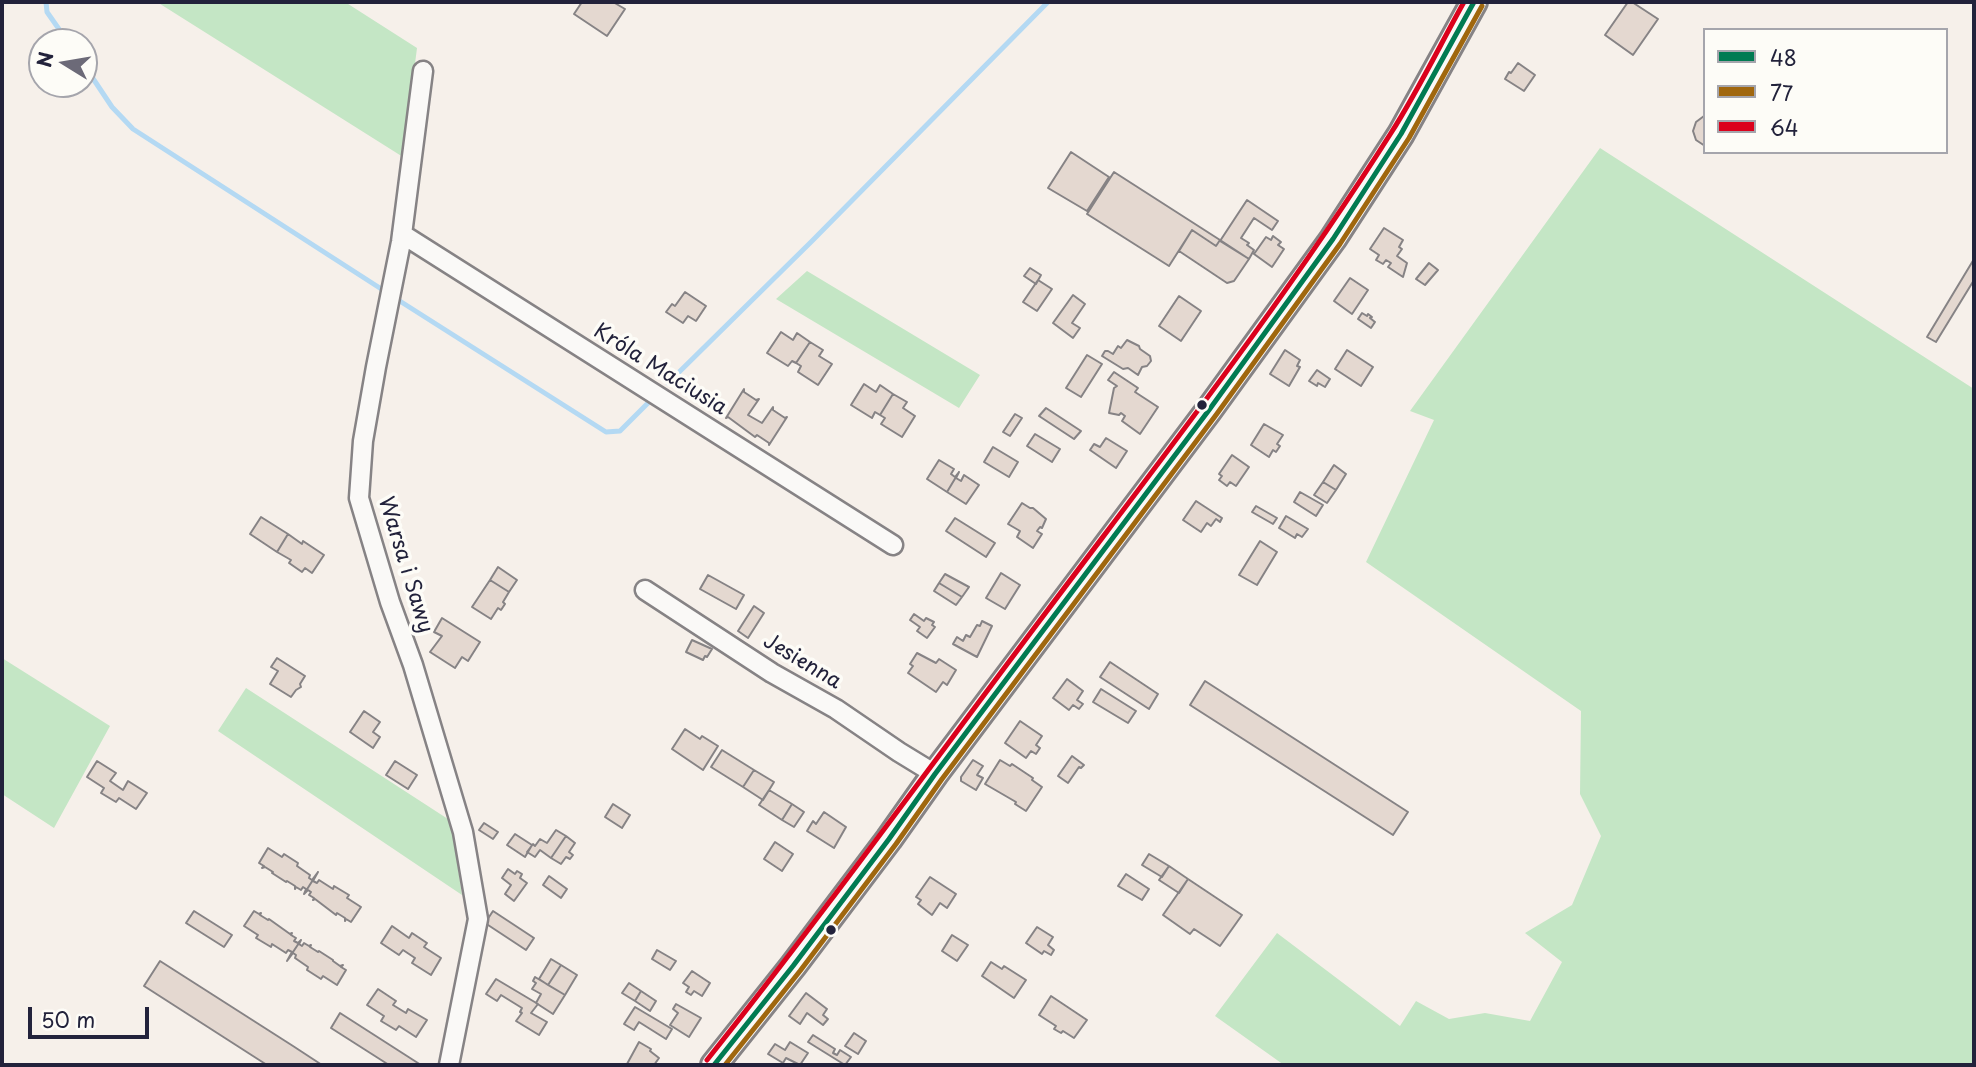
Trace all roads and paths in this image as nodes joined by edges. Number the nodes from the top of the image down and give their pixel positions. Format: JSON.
{"nodes":[{"id":1,"x":1474,"y":2,"type":"edge"},
{"id":2,"x":423,"y":71,"type":"dead end"},
{"id":3,"x":402,"y":234,"type":"junction"},
{"id":4,"x":892,"y":545,"type":"dead end"},
{"id":5,"x":645,"y":590,"type":"dead end"},
{"id":6,"x":936,"y":774,"type":"junction"},
{"id":7,"x":449,"y":1065,"type":"edge"},
{"id":8,"x":714,"y":1065,"type":"edge"}],
"edges":[{"from":1,"to":6,"type":"main road"},
{"from":2,"to":3,"type":"street","name":"Warsa i Sawy"},
{"from":3,"to":4,"type":"street","name":"Króla Maciusia"},
{"from":3,"to":7,"type":"street","name":"Warsa i Sawy"},
{"from":5,"to":6,"type":"street","name":"Jesienna"},
{"from":6,"to":8,"type":"main road"}]}
